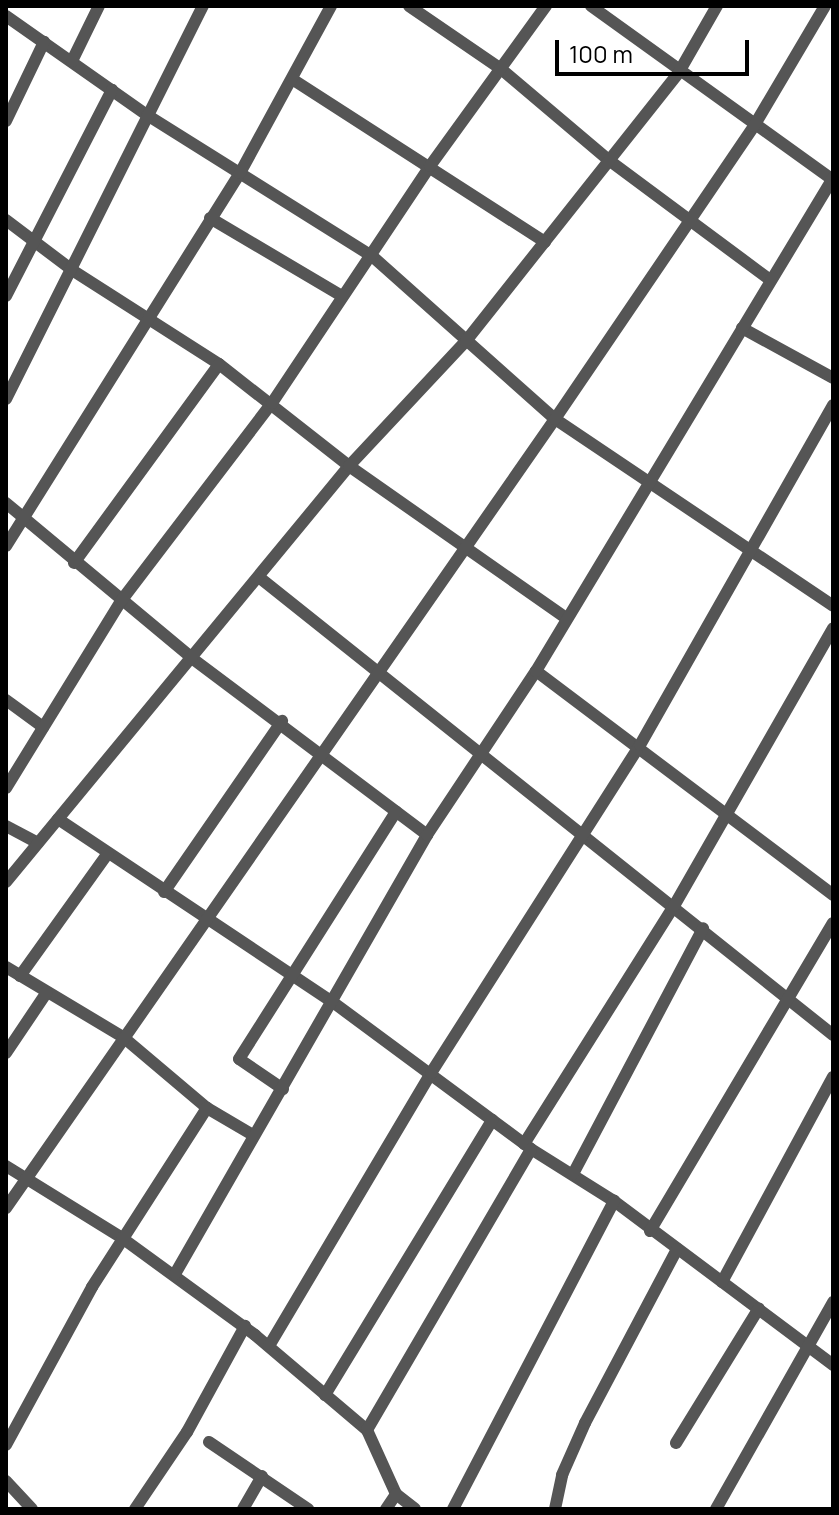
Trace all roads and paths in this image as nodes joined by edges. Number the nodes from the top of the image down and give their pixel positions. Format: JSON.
{"nodes":[{"id":1,"x":99,"y":6,"type":"edge"},
{"id":2,"x":203,"y":6,"type":"edge"},
{"id":3,"x":331,"y":6,"type":"edge"},
{"id":4,"x":409,"y":6,"type":"edge"},
{"id":5,"x":546,"y":6,"type":"edge"},
{"id":6,"x":591,"y":6,"type":"edge"},
{"id":7,"x":717,"y":6,"type":"edge"},
{"id":8,"x":825,"y":6,"type":"edge"},
{"id":9,"x":431,"y":12,"type":"edge"},
{"id":10,"x":6,"y":16,"type":"edge"},
{"id":11,"x":44,"y":42,"type":"junction"},
{"id":12,"x":72,"y":61,"type":"junction"},
{"id":13,"x":501,"y":69,"type":"junction"},
{"id":14,"x":679,"y":72,"type":"junction"},
{"id":15,"x":292,"y":79,"type":"junction"},
{"id":16,"x":112,"y":90,"type":"junction"},
{"id":17,"x":147,"y":115,"type":"junction"},
{"id":18,"x":6,"y":121,"type":"edge"},
{"id":19,"x":754,"y":126,"type":"junction"},
{"id":20,"x":610,"y":161,"type":"junction"},
{"id":21,"x":430,"y":166,"type":"junction"},
{"id":22,"x":240,"y":173,"type":"junction"},
{"id":23,"x":832,"y":179,"type":"edge"},
{"id":24,"x":210,"y":218,"type":"junction"},
{"id":25,"x":6,"y":220,"type":"edge"},
{"id":26,"x":690,"y":222,"type":"junction"},
{"id":27,"x":545,"y":242,"type":"junction"},
{"id":28,"x":36,"y":243,"type":"junction"},
{"id":29,"x":372,"y":256,"type":"junction"},
{"id":30,"x":72,"y":270,"type":"junction"},
{"id":31,"x":769,"y":279,"type":"junction"},
{"id":32,"x":6,"y":296,"type":"edge"},
{"id":33,"x":342,"y":296,"type":"junction"},
{"id":34,"x":152,"y":317,"type":"junction"},
{"id":35,"x":742,"y":328,"type":"junction"},
{"id":36,"x":466,"y":341,"type":"junction"},
{"id":37,"x":219,"y":364,"type":"junction"},
{"id":38,"x":833,"y":378,"type":"edge"},
{"id":39,"x":6,"y":399,"type":"edge"},
{"id":40,"x":272,"y":403,"type":"junction"},
{"id":41,"x":833,"y":405,"type":"edge"},
{"id":42,"x":555,"y":419,"type":"junction"},
{"id":43,"x":349,"y":466,"type":"junction"},
{"id":44,"x":652,"y":481,"type":"junction"},
{"id":45,"x":6,"y":503,"type":"edge"},
{"id":46,"x":23,"y":520,"type":"junction"},
{"id":47,"x":464,"y":545,"type":"junction"},
{"id":48,"x":6,"y":546,"type":"edge"},
{"id":49,"x":753,"y":549,"type":"junction"},
{"id":50,"x":74,"y":563,"type":"junction"},
{"id":51,"x":260,"y":578,"type":"junction"},
{"id":52,"x":121,"y":601,"type":"junction"},
{"id":53,"x":833,"y":606,"type":"edge"},
{"id":54,"x":566,"y":618,"type":"junction"},
{"id":55,"x":833,"y":628,"type":"edge"},
{"id":56,"x":193,"y":659,"type":"junction"},
{"id":57,"x":536,"y":671,"type":"junction"},
{"id":58,"x":378,"y":676,"type":"junction"},
{"id":59,"x":6,"y":700,"type":"edge"},
{"id":60,"x":282,"y":721,"type":"junction"},
{"id":61,"x":43,"y":727,"type":"junction"},
{"id":62,"x":640,"y":745,"type":"junction"},
{"id":63,"x":323,"y":754,"type":"junction"},
{"id":64,"x":478,"y":755,"type":"junction"},
{"id":65,"x":6,"y":788,"type":"edge"},
{"id":66,"x":396,"y":812,"type":"junction"},
{"id":67,"x":725,"y":813,"type":"junction"},
{"id":68,"x":58,"y":819,"type":"junction"},
{"id":69,"x":6,"y":826,"type":"edge"},
{"id":70,"x":581,"y":834,"type":"junction"},
{"id":71,"x":427,"y":835,"type":"junction"},
{"id":72,"x":38,"y":843,"type":"junction"},
{"id":73,"x":108,"y":853,"type":"junction"},
{"id":74,"x":6,"y":882,"type":"edge"},
{"id":75,"x":164,"y":892,"type":"junction"},
{"id":76,"x":833,"y":895,"type":"edge"},
{"id":77,"x":674,"y":906,"type":"junction"},
{"id":78,"x":208,"y":920,"type":"junction"},
{"id":79,"x":833,"y":923,"type":"edge"},
{"id":80,"x":703,"y":928,"type":"junction"},
{"id":81,"x":6,"y":967,"type":"edge"},
{"id":82,"x":20,"y":976,"type":"junction"},
{"id":83,"x":292,"y":977,"type":"junction"},
{"id":84,"x":47,"y":992,"type":"junction"},
{"id":85,"x":790,"y":1001,"type":"junction"},
{"id":86,"x":334,"y":1003,"type":"junction"},
{"id":87,"x":833,"y":1035,"type":"edge"},
{"id":88,"x":123,"y":1037,"type":"junction"},
{"id":89,"x":6,"y":1053,"type":"edge"},
{"id":90,"x":431,"y":1073,"type":"junction"},
{"id":91,"x":833,"y":1077,"type":"edge"},
{"id":92,"x":283,"y":1089,"type":"junction"},
{"id":93,"x":207,"y":1108,"type":"junction"},
{"id":94,"x":492,"y":1120,"type":"junction"},
{"id":95,"x":253,"y":1135,"type":"junction"},
{"id":96,"x":528,"y":1146,"type":"junction"},
{"id":97,"x":6,"y":1166,"type":"edge"},
{"id":98,"x":573,"y":1174,"type":"junction"},
{"id":99,"x":25,"y":1176,"type":"junction"},
{"id":100,"x":614,"y":1201,"type":"junction"},
{"id":101,"x":6,"y":1208,"type":"edge"},
{"id":102,"x":650,"y":1231,"type":"junction"},
{"id":103,"x":122,"y":1238,"type":"junction"},
{"id":104,"x":677,"y":1249,"type":"junction"},
{"id":105,"x":175,"y":1274,"type":"junction"},
{"id":106,"x":722,"y":1282,"type":"junction"},
{"id":107,"x":833,"y":1302,"type":"edge"},
{"id":108,"x":759,"y":1308,"type":"junction"},
{"id":109,"x":245,"y":1326,"type":"junction"},
{"id":110,"x":810,"y":1345,"type":"junction"},
{"id":111,"x":269,"y":1346,"type":"junction"},
{"id":112,"x":833,"y":1365,"type":"edge"},
{"id":113,"x":325,"y":1395,"type":"junction"},
{"id":114,"x":367,"y":1430,"type":"junction"},
{"id":115,"x":209,"y":1442,"type":"dead end"},
{"id":116,"x":676,"y":1443,"type":"dead end"},
{"id":117,"x":6,"y":1445,"type":"edge"},
{"id":118,"x":262,"y":1476,"type":"junction"},
{"id":119,"x":6,"y":1481,"type":"edge"},
{"id":120,"x":396,"y":1494,"type":"junction"},
{"id":121,"x":32,"y":1509,"type":"edge"},
{"id":122,"x":135,"y":1509,"type":"edge"},
{"id":123,"x":243,"y":1509,"type":"edge"},
{"id":124,"x":308,"y":1509,"type":"edge"},
{"id":125,"x":386,"y":1509,"type":"edge"},
{"id":126,"x":415,"y":1509,"type":"edge"},
{"id":127,"x":453,"y":1509,"type":"edge"},
{"id":128,"x":555,"y":1509,"type":"edge"},
{"id":129,"x":716,"y":1509,"type":"edge"}],
"edges":[{"from":1,"to":12,"type":"street"},
{"from":2,"to":17,"type":"street"},
{"from":3,"to":15,"type":"street"},
{"from":4,"to":9,"type":"street"},
{"from":5,"to":13,"type":"street"},
{"from":6,"to":14,"type":"street"},
{"from":7,"to":14,"type":"street"},
{"from":8,"to":19,"type":"street"},
{"from":9,"to":13,"type":"street"},
{"from":10,"to":11,"type":"street"},
{"from":11,"to":12,"type":"street"},
{"from":11,"to":18,"type":"street"},
{"from":12,"to":16,"type":"street"},
{"from":13,"to":20,"type":"street"},
{"from":13,"to":21,"type":"street"},
{"from":14,"to":19,"type":"street"},
{"from":14,"to":20,"type":"street"},
{"from":15,"to":21,"type":"street"},
{"from":15,"to":22,"type":"street"},
{"from":16,"to":17,"type":"street"},
{"from":16,"to":28,"type":"street"},
{"from":17,"to":22,"type":"street"},
{"from":17,"to":30,"type":"street"},
{"from":19,"to":23,"type":"street"},
{"from":19,"to":26,"type":"street"},
{"from":20,"to":26,"type":"street"},
{"from":20,"to":27,"type":"street"},
{"from":21,"to":27,"type":"street"},
{"from":21,"to":29,"type":"street"},
{"from":22,"to":24,"type":"street"},
{"from":22,"to":29,"type":"street"},
{"from":23,"to":31,"type":"street"},
{"from":24,"to":33,"type":"street"},
{"from":24,"to":34,"type":"street"},
{"from":25,"to":28,"type":"street"},
{"from":26,"to":31,"type":"street"},
{"from":26,"to":42,"type":"street"},
{"from":27,"to":36,"type":"street"},
{"from":28,"to":30,"type":"street"},
{"from":28,"to":32,"type":"street"},
{"from":29,"to":33,"type":"street"},
{"from":29,"to":36,"type":"street"},
{"from":30,"to":34,"type":"street"},
{"from":30,"to":39,"type":"street"},
{"from":31,"to":35,"type":"street"},
{"from":33,"to":40,"type":"street"},
{"from":34,"to":37,"type":"street"},
{"from":34,"to":46,"type":"street"},
{"from":35,"to":38,"type":"street"},
{"from":35,"to":44,"type":"street"},
{"from":36,"to":42,"type":"street"},
{"from":36,"to":43,"type":"street"},
{"from":37,"to":40,"type":"street"},
{"from":37,"to":50,"type":"street"},
{"from":40,"to":43,"type":"street"},
{"from":40,"to":52,"type":"street"},
{"from":41,"to":49,"type":"street"},
{"from":42,"to":44,"type":"street"},
{"from":42,"to":47,"type":"street"},
{"from":43,"to":47,"type":"street"},
{"from":43,"to":51,"type":"street"},
{"from":44,"to":49,"type":"street"},
{"from":44,"to":54,"type":"street"},
{"from":45,"to":46,"type":"street"},
{"from":46,"to":48,"type":"street"},
{"from":46,"to":50,"type":"street"},
{"from":47,"to":54,"type":"street"},
{"from":47,"to":58,"type":"street"},
{"from":49,"to":53,"type":"street"},
{"from":49,"to":62,"type":"street"},
{"from":50,"to":52,"type":"street"},
{"from":51,"to":56,"type":"street"},
{"from":51,"to":58,"type":"street"},
{"from":52,"to":56,"type":"street"},
{"from":52,"to":61,"type":"street"},
{"from":54,"to":57,"type":"street"},
{"from":55,"to":67,"type":"street"},
{"from":56,"to":60,"type":"street"},
{"from":56,"to":68,"type":"street"},
{"from":57,"to":62,"type":"street"},
{"from":57,"to":64,"type":"street"},
{"from":58,"to":63,"type":"street"},
{"from":58,"to":64,"type":"street"},
{"from":59,"to":61,"type":"street"},
{"from":60,"to":63,"type":"street"},
{"from":60,"to":75,"type":"street"},
{"from":61,"to":65,"type":"street"},
{"from":62,"to":67,"type":"street"},
{"from":62,"to":70,"type":"street"},
{"from":63,"to":66,"type":"street"},
{"from":63,"to":78,"type":"street"},
{"from":64,"to":70,"type":"street"},
{"from":64,"to":71,"type":"street"},
{"from":66,"to":71,"type":"street"},
{"from":66,"to":83,"type":"street"},
{"from":67,"to":76,"type":"street"},
{"from":67,"to":77,"type":"street"},
{"from":68,"to":72,"type":"street"},
{"from":68,"to":73,"type":"street"},
{"from":69,"to":72,"type":"street"},
{"from":70,"to":77,"type":"street"},
{"from":70,"to":90,"type":"street"},
{"from":71,"to":86,"type":"street"},
{"from":72,"to":74,"type":"street"},
{"from":73,"to":75,"type":"street"},
{"from":73,"to":82,"type":"street"},
{"from":75,"to":78,"type":"street"},
{"from":77,"to":80,"type":"street"},
{"from":77,"to":96,"type":"street"},
{"from":78,"to":83,"type":"street"},
{"from":78,"to":88,"type":"street"},
{"from":79,"to":85,"type":"street"},
{"from":80,"to":85,"type":"street"},
{"from":80,"to":98,"type":"street"},
{"from":81,"to":82,"type":"street"},
{"from":82,"to":84,"type":"street"},
{"from":83,"to":86,"type":"street"},
{"from":83,"to":92,"type":"street"},
{"from":84,"to":88,"type":"street"},
{"from":84,"to":89,"type":"street"},
{"from":85,"to":87,"type":"street"},
{"from":85,"to":102,"type":"street"},
{"from":86,"to":90,"type":"street"},
{"from":86,"to":92,"type":"street"},
{"from":88,"to":93,"type":"street"},
{"from":88,"to":99,"type":"street"},
{"from":90,"to":94,"type":"street"},
{"from":90,"to":111,"type":"street"},
{"from":91,"to":106,"type":"street"},
{"from":92,"to":95,"type":"street"},
{"from":93,"to":95,"type":"street"},
{"from":93,"to":103,"type":"street"},
{"from":94,"to":96,"type":"street"},
{"from":94,"to":113,"type":"street"},
{"from":95,"to":105,"type":"street"},
{"from":96,"to":98,"type":"street"},
{"from":96,"to":114,"type":"street"},
{"from":97,"to":99,"type":"street"},
{"from":98,"to":100,"type":"street"},
{"from":99,"to":101,"type":"street"},
{"from":99,"to":103,"type":"street"},
{"from":100,"to":102,"type":"street"},
{"from":100,"to":127,"type":"street"},
{"from":102,"to":104,"type":"street"},
{"from":103,"to":105,"type":"street"},
{"from":103,"to":117,"type":"street"},
{"from":104,"to":106,"type":"street"},
{"from":104,"to":128,"type":"street"},
{"from":105,"to":109,"type":"street"},
{"from":106,"to":108,"type":"street"},
{"from":107,"to":110,"type":"street"},
{"from":108,"to":110,"type":"street"},
{"from":108,"to":116,"type":"street"},
{"from":109,"to":111,"type":"street"},
{"from":109,"to":122,"type":"street"},
{"from":110,"to":112,"type":"street"},
{"from":110,"to":129,"type":"street"},
{"from":111,"to":113,"type":"street"},
{"from":113,"to":114,"type":"street"},
{"from":114,"to":120,"type":"street"},
{"from":115,"to":118,"type":"street"},
{"from":118,"to":123,"type":"street"},
{"from":118,"to":124,"type":"street"},
{"from":119,"to":121,"type":"street"},
{"from":120,"to":125,"type":"street"},
{"from":120,"to":126,"type":"street"}]}
